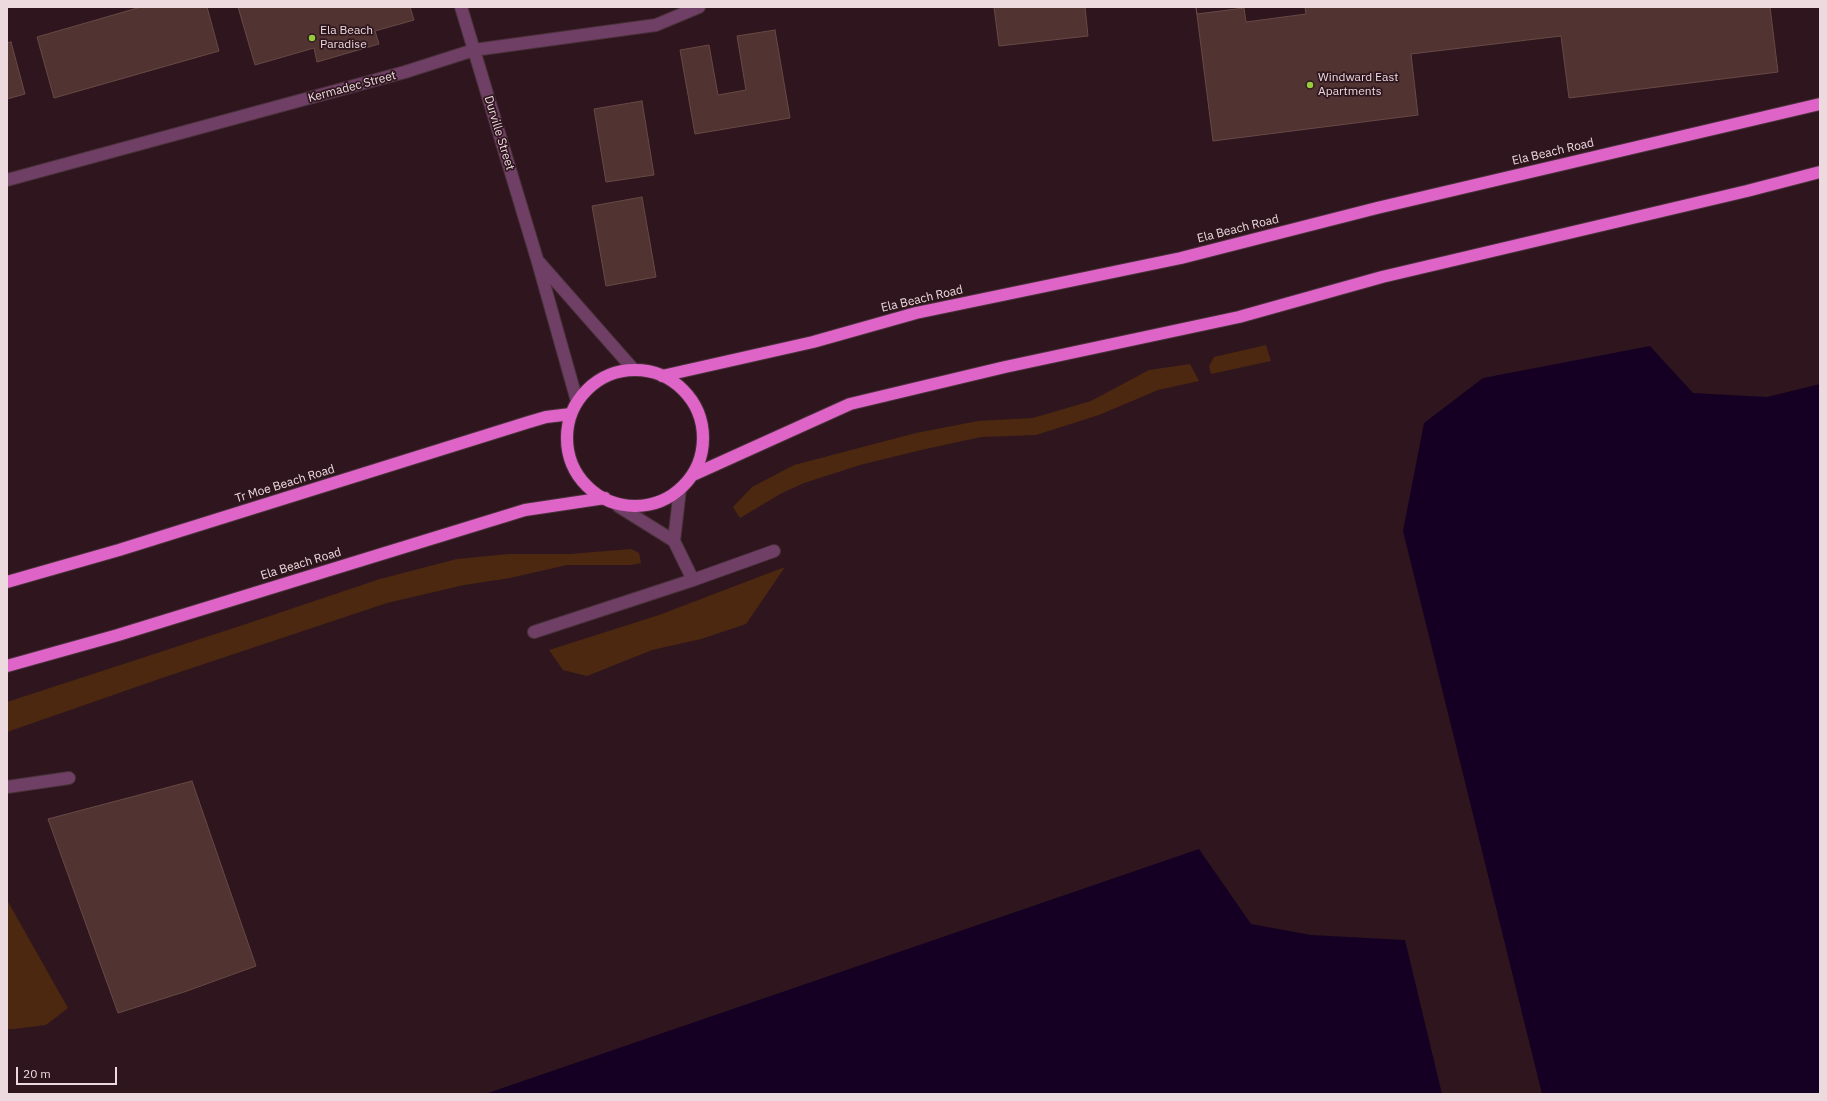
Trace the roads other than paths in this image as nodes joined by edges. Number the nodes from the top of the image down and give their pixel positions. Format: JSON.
{"nodes":[{"id":1,"x":461,"y":7,"type":"edge"},
{"id":2,"x":699,"y":7,"type":"edge"},
{"id":3,"x":474,"y":50,"type":"junction"},
{"id":4,"x":1820,"y":104,"type":"edge"},
{"id":5,"x":1820,"y":172,"type":"edge"},
{"id":6,"x":7,"y":180,"type":"edge"},
{"id":7,"x":537,"y":259,"type":"junction"},
{"id":8,"x":634,"y":370,"type":"junction"},
{"id":9,"x":662,"y":376,"type":"junction"},
{"id":10,"x":577,"y":401,"type":"junction"},
{"id":11,"x":571,"y":414,"type":"junction"},
{"id":12,"x":695,"y":474,"type":"junction"},
{"id":13,"x":680,"y":490,"type":"junction"},
{"id":14,"x":605,"y":498,"type":"junction"},
{"id":15,"x":618,"y":506,"type":"junction"},
{"id":16,"x":674,"y":540,"type":"junction"},
{"id":17,"x":774,"y":551,"type":"dead end"},
{"id":18,"x":693,"y":580,"type":"junction"},
{"id":19,"x":7,"y":582,"type":"edge"},
{"id":20,"x":534,"y":632,"type":"dead end"},
{"id":21,"x":7,"y":666,"type":"edge"},
{"id":22,"x":69,"y":778,"type":"dead end"},
{"id":23,"x":7,"y":787,"type":"edge"}],
"edges":[{"from":1,"to":3,"type":"street","name":"Durville Street"},
{"from":2,"to":3,"type":"street","name":"Kermadec Street"},
{"from":3,"to":6,"type":"street","name":"Kermadec Street"},
{"from":3,"to":7,"type":"street","name":"Durville Street"},
{"from":4,"to":9,"type":"highway","name":"Ela Beach Road"},
{"from":5,"to":12,"type":"highway"},
{"from":7,"to":8,"type":"street"},
{"from":7,"to":10,"type":"street","name":"Durville Street"},
{"from":8,"to":9,"type":"highway"},
{"from":8,"to":10,"type":"highway"},
{"from":9,"to":12,"type":"highway"},
{"from":10,"to":11,"type":"highway"},
{"from":11,"to":14,"type":"highway"},
{"from":11,"to":19,"type":"highway","name":"Tr Moe Beach Road"},
{"from":12,"to":13,"type":"highway"},
{"from":13,"to":15,"type":"highway"},
{"from":13,"to":16,"type":"street"},
{"from":14,"to":15,"type":"highway"},
{"from":14,"to":21,"type":"highway","name":"Ela Beach Road"},
{"from":15,"to":16,"type":"street"},
{"from":16,"to":18,"type":"street"},
{"from":17,"to":18,"type":"street"},
{"from":18,"to":20,"type":"street"},
{"from":22,"to":23,"type":"street"}]}
